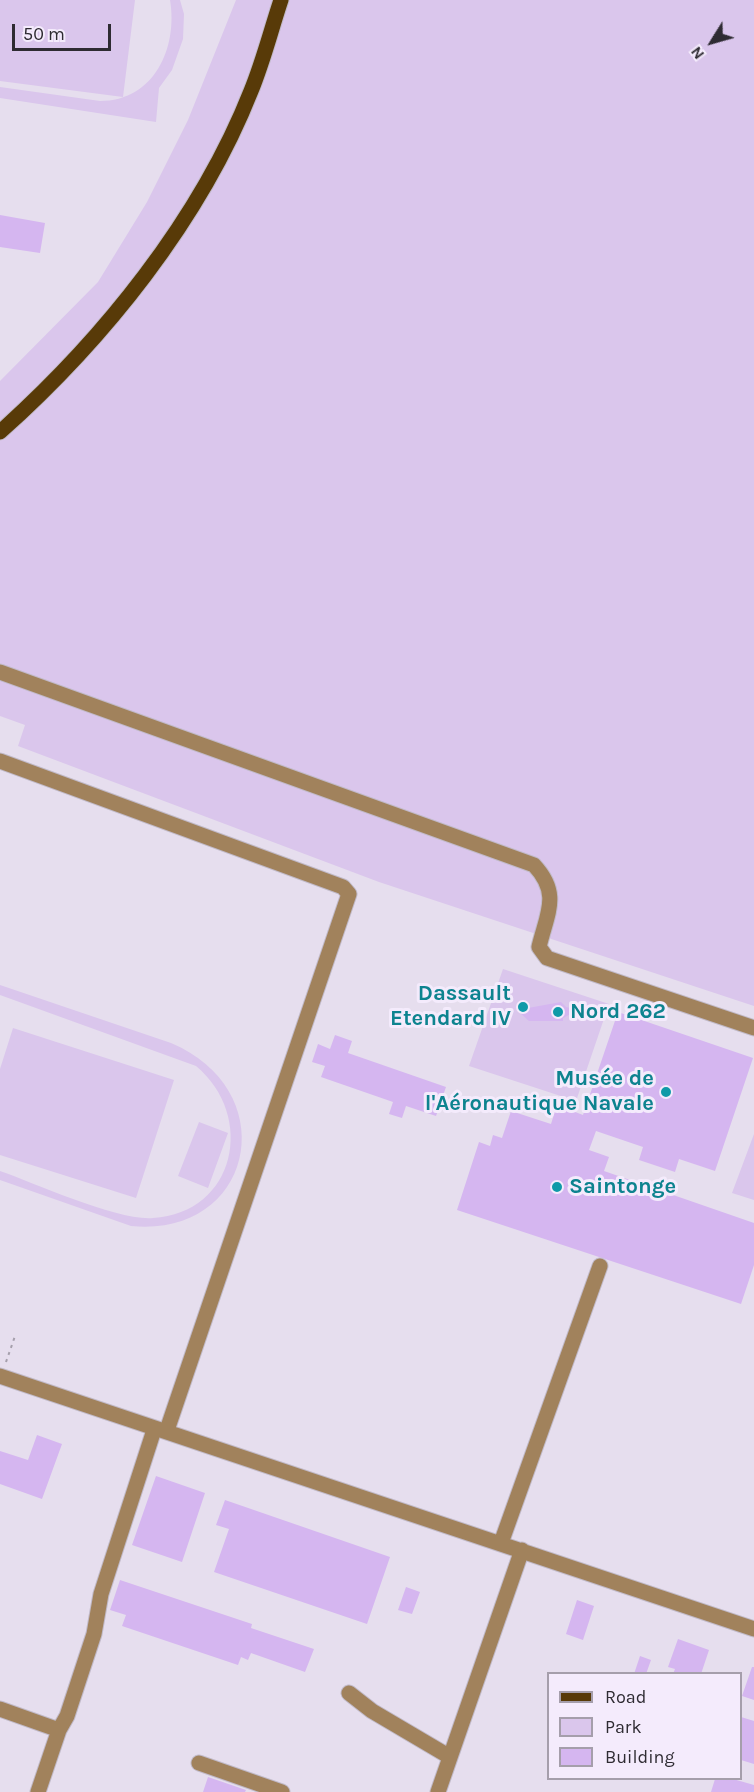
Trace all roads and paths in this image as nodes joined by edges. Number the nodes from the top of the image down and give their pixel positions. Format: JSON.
{"nodes":[{"id":1,"x":281,"y":0,"type":"edge"},
{"id":2,"x":0,"y":432,"type":"edge"},
{"id":3,"x":0,"y":672,"type":"edge"},
{"id":4,"x":0,"y":761,"type":"edge"},
{"id":5,"x":754,"y":1028,"type":"edge"},
{"id":6,"x":600,"y":1266,"type":"dead end"},
{"id":7,"x":15,"y":1336,"type":"dead end"},
{"id":8,"x":1,"y":1376,"type":"edge"},
{"id":9,"x":161,"y":1430,"type":"junction"},
{"id":10,"x":501,"y":1543,"type":"junction"},
{"id":11,"x":522,"y":1550,"type":"junction"},
{"id":12,"x":754,"y":1629,"type":"edge"},
{"id":13,"x":349,"y":1693,"type":"dead end"},
{"id":14,"x":0,"y":1709,"type":"edge"},
{"id":15,"x":59,"y":1730,"type":"junction"},
{"id":16,"x":450,"y":1757,"type":"junction"},
{"id":17,"x":199,"y":1763,"type":"dead end"},
{"id":18,"x":38,"y":1792,"type":"edge"},
{"id":19,"x":282,"y":1792,"type":"edge"},
{"id":20,"x":438,"y":1792,"type":"edge"}],
"edges":[{"from":1,"to":2,"type":"main road"},
{"from":3,"to":5,"type":"street"},
{"from":4,"to":9,"type":"street"},
{"from":6,"to":10,"type":"street"},
{"from":7,"to":8,"type":"path"},
{"from":8,"to":9,"type":"street"},
{"from":9,"to":10,"type":"street"},
{"from":9,"to":15,"type":"street"},
{"from":10,"to":11,"type":"street"},
{"from":11,"to":12,"type":"street"},
{"from":11,"to":16,"type":"street"},
{"from":13,"to":16,"type":"street"},
{"from":14,"to":15,"type":"street"},
{"from":15,"to":18,"type":"street"},
{"from":16,"to":20,"type":"street"},
{"from":17,"to":19,"type":"street"}]}
